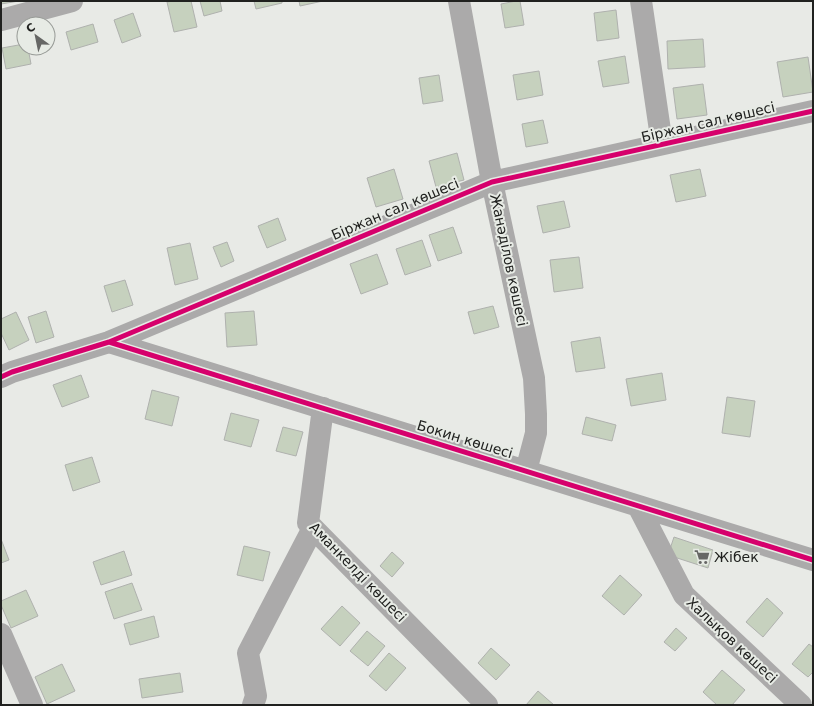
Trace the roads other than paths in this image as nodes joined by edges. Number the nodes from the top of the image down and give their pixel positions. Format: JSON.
{"nodes":[{"id":1,"x":459,"y":1,"type":"edge"},
{"id":2,"x":641,"y":1,"type":"edge"},
{"id":3,"x":59,"y":3,"type":"edge"},
{"id":4,"x":1,"y":20,"type":"edge"},
{"id":5,"x":813,"y":111,"type":"edge"},
{"id":6,"x":662,"y":144,"type":"junction"},
{"id":7,"x":492,"y":182,"type":"junction"},
{"id":8,"x":109,"y":342,"type":"junction"},
{"id":9,"x":1,"y":377,"type":"edge"},
{"id":10,"x":323,"y":408,"type":"junction"},
{"id":11,"x":526,"y":471,"type":"junction"},
{"id":12,"x":638,"y":506,"type":"junction"},
{"id":13,"x":313,"y":528,"type":"junction"},
{"id":14,"x":813,"y":560,"type":"edge"},
{"id":15,"x":1,"y":634,"type":"edge"},
{"id":16,"x":32,"y":705,"type":"edge"},
{"id":17,"x":253,"y":705,"type":"edge"},
{"id":18,"x":487,"y":705,"type":"edge"},
{"id":19,"x":801,"y":705,"type":"edge"}],
"edges":[{"from":1,"to":7,"type":"street","name":"Жанәділов көшесі"},
{"from":2,"to":6,"type":"street"},
{"from":3,"to":4,"type":"street"},
{"from":5,"to":6,"type":"street","name":"Біржан сал көшесі"},
{"from":6,"to":7,"type":"street","name":"Біржан сал көшесі"},
{"from":7,"to":8,"type":"street","name":"Біржан сал көшесі"},
{"from":7,"to":11,"type":"street","name":"Жанәділов көшесі"},
{"from":8,"to":9,"type":"street","name":"Біржан сал көшесі"},
{"from":8,"to":10,"type":"street","name":"Бокин көшесі"},
{"from":10,"to":11,"type":"street","name":"Бокин көшесі"},
{"from":10,"to":13,"type":"street","name":"Аманкелді көшесі"},
{"from":11,"to":12,"type":"street","name":"Бокин көшесі"},
{"from":12,"to":14,"type":"street","name":"Бокин көшесі"},
{"from":12,"to":19,"type":"street","name":"Халықов көшесі"},
{"from":13,"to":17,"type":"street"},
{"from":13,"to":18,"type":"street","name":"Аманкелді көшесі"},
{"from":15,"to":16,"type":"street"}]}
